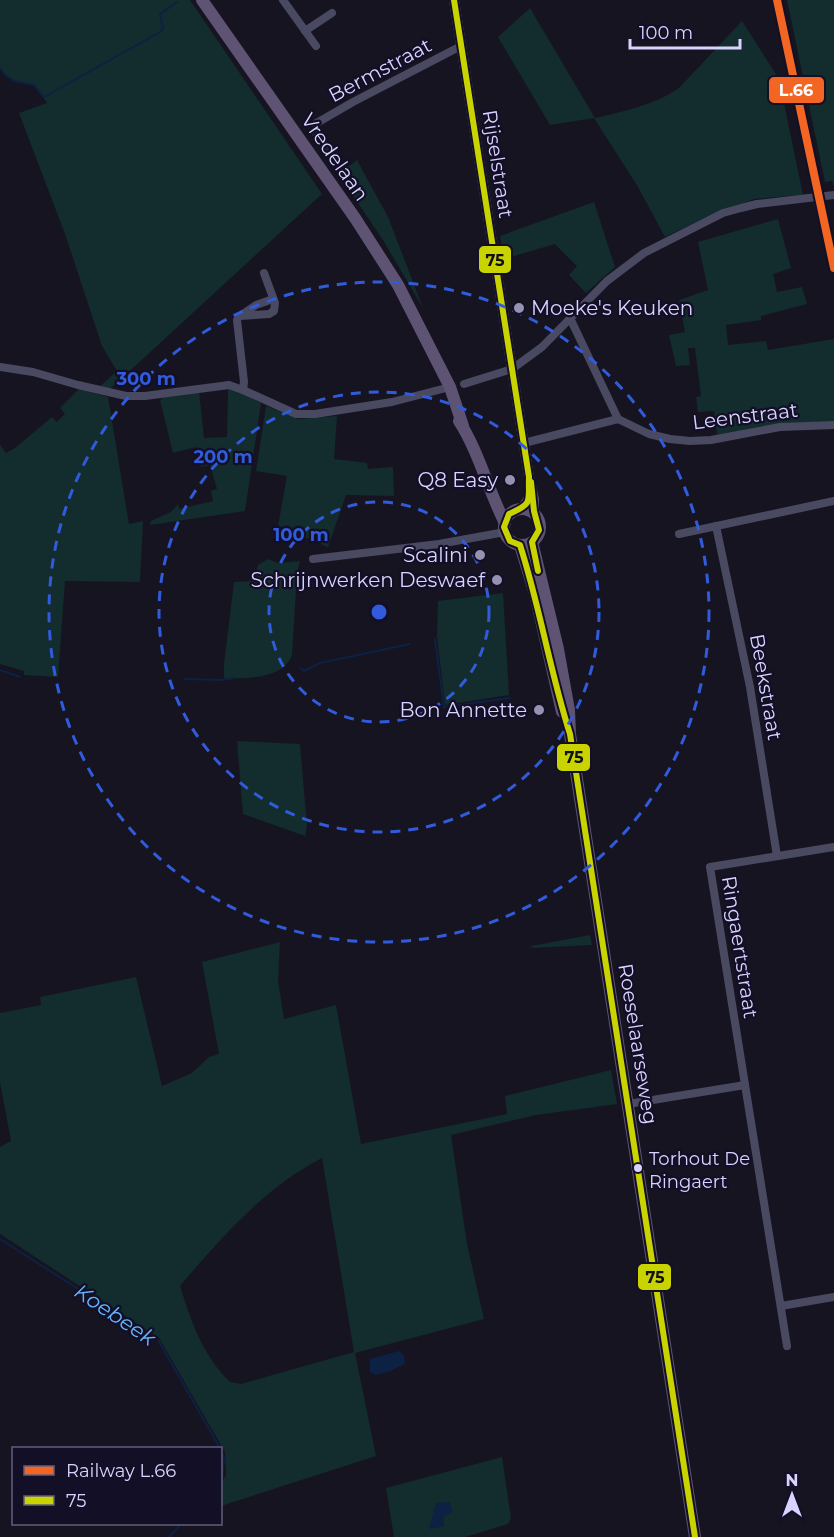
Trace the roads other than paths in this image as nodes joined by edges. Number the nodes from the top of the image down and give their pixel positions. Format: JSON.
{"nodes":[{"id":1,"x":202,"y":0,"type":"edge"},
{"id":2,"x":283,"y":0,"type":"edge"},
{"id":3,"x":454,"y":0,"type":"edge"},
{"id":4,"x":332,"y":13,"type":"dead end"},
{"id":5,"x":305,"y":31,"type":"junction"},
{"id":6,"x":316,"y":46,"type":"dead end"},
{"id":7,"x":461,"y":46,"type":"junction"},
{"id":8,"x":315,"y":124,"type":"dead end"},
{"id":9,"x":834,"y":195,"type":"edge"},
{"id":10,"x":264,"y":273,"type":"dead end"},
{"id":11,"x":570,"y":318,"type":"junction"},
{"id":12,"x":0,"y":367,"type":"edge"},
{"id":13,"x":512,"y":369,"type":"junction"},
{"id":14,"x":464,"y":384,"type":"dead end"},
{"id":15,"x":446,"y":388,"type":"junction"},
{"id":16,"x":243,"y":390,"type":"junction"},
{"id":17,"x":618,"y":419,"type":"junction"},
{"id":18,"x":834,"y":425,"type":"edge"},
{"id":19,"x":524,"y":443,"type":"junction"},
{"id":20,"x":529,"y":477,"type":"junction"},
{"id":21,"x":492,"y":493,"type":"junction"},
{"id":22,"x":834,"y":501,"type":"edge"},
{"id":23,"x":518,"y":510,"type":"junction"},
{"id":24,"x":534,"y":514,"type":"junction"},
{"id":25,"x":716,"y":526,"type":"junction"},
{"id":26,"x":505,"y":527,"type":"junction"},
{"id":27,"x":679,"y":534,"type":"dead end"},
{"id":28,"x":526,"y":543,"type":"junction"},
{"id":29,"x":313,"y":559,"type":"dead end"},
{"id":30,"x":834,"y":846,"type":"edge"},
{"id":31,"x":777,"y":856,"type":"junction"},
{"id":32,"x":745,"y":1085,"type":"junction"},
{"id":33,"x":628,"y":1104,"type":"junction"},
{"id":34,"x":834,"y":1297,"type":"edge"},
{"id":35,"x":781,"y":1306,"type":"junction"},
{"id":36,"x":787,"y":1346,"type":"dead end"},
{"id":37,"x":695,"y":1537,"type":"edge"}],
"edges":[{"from":1,"to":15,"type":"main road","name":"Vredelaan"},
{"from":2,"to":5,"type":"street"},
{"from":3,"to":7,"type":"street","name":"Rijselstraat"},
{"from":4,"to":5,"type":"street"},
{"from":5,"to":6,"type":"street"},
{"from":7,"to":8,"type":"street","name":"Bermstraat"},
{"from":7,"to":13,"type":"street","name":"Rijselstraat"},
{"from":9,"to":11,"type":"street"},
{"from":10,"to":16,"type":"street"},
{"from":11,"to":13,"type":"street"},
{"from":11,"to":17,"type":"street"},
{"from":12,"to":16,"type":"street"},
{"from":13,"to":14,"type":"street"},
{"from":13,"to":19,"type":"street","name":"Rijselstraat"},
{"from":15,"to":16,"type":"street"},
{"from":15,"to":21,"type":"main road","name":"Vredelaan"},
{"from":17,"to":18,"type":"street","name":"Leenstraat"},
{"from":17,"to":19,"type":"street"},
{"from":19,"to":20,"type":"street","name":"Rijselstraat"},
{"from":20,"to":23,"type":"street","name":"Rijselstraat"},
{"from":20,"to":24,"type":"street","name":"Rijselstraat"},
{"from":21,"to":23,"type":"main road","name":"Vredelaan"},
{"from":21,"to":26,"type":"main road","name":"Vredelaan"},
{"from":22,"to":25,"type":"street"},
{"from":23,"to":24,"type":"main road"},
{"from":23,"to":26,"type":"main road"},
{"from":24,"to":28,"type":"main road"},
{"from":25,"to":27,"type":"street"},
{"from":25,"to":31,"type":"street","name":"Beekstraat"},
{"from":26,"to":28,"type":"main road"},
{"from":26,"to":29,"type":"street"},
{"from":28,"to":33,"type":"main road","name":"Roeselaarseweg"},
{"from":30,"to":31,"type":"street","name":"Ringaertstraat"},
{"from":31,"to":32,"type":"street","name":"Ringaertstraat"},
{"from":32,"to":33,"type":"street"},
{"from":32,"to":35,"type":"street","name":"Ringaertstraat"},
{"from":33,"to":37,"type":"main road","name":"Roeselaarseweg"},
{"from":34,"to":35,"type":"street"},
{"from":35,"to":36,"type":"street","name":"Ringaertstraat"}]}
